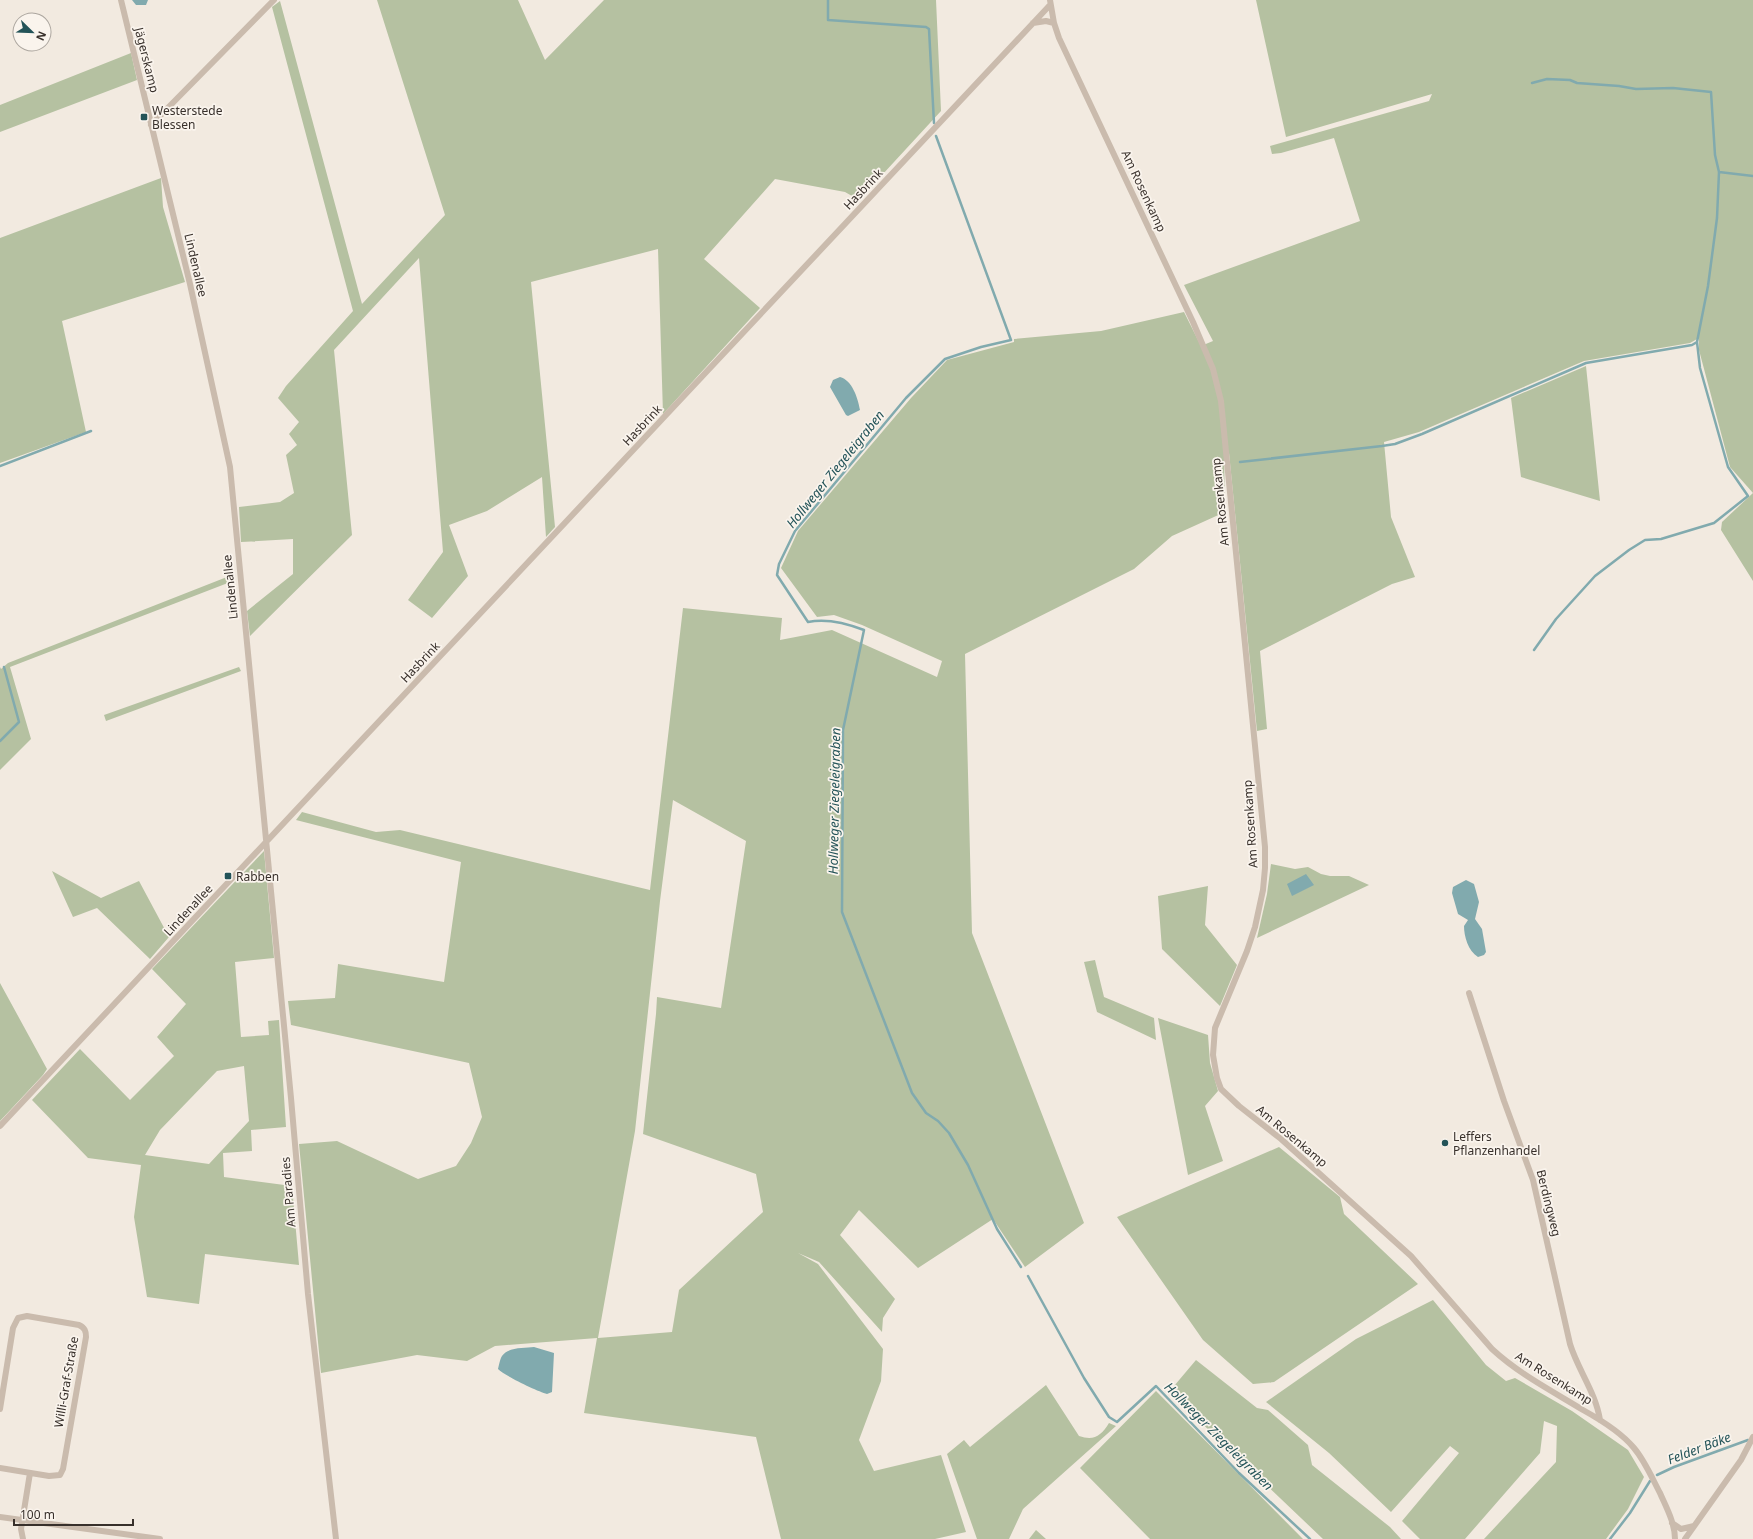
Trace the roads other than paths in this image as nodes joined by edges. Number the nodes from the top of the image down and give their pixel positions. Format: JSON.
{"nodes":[{"id":1,"x":121,"y":0,"type":"edge"},
{"id":2,"x":274,"y":0,"type":"edge"},
{"id":3,"x":1050,"y":2,"type":"edge"},
{"id":4,"x":1034,"y":23,"type":"junction"},
{"id":5,"x":1054,"y":23,"type":"junction"},
{"id":6,"x":151,"y":125,"type":"junction"},
{"id":7,"x":266,"y":843,"type":"junction"},
{"id":8,"x":1469,"y":992,"type":"dead end"},
{"id":9,"x":0,"y":1126,"type":"edge"},
{"id":10,"x":2,"y":1384,"type":"edge"},
{"id":11,"x":0,"y":1409,"type":"edge"},
{"id":12,"x":1600,"y":1420,"type":"junction"},
{"id":13,"x":1753,"y":1437,"type":"edge"},
{"id":14,"x":0,"y":1468,"type":"edge"},
{"id":15,"x":30,"y":1473,"type":"junction"},
{"id":16,"x":0,"y":1517,"type":"edge"},
{"id":17,"x":23,"y":1520,"type":"junction"},
{"id":18,"x":1672,"y":1523,"type":"junction"},
{"id":19,"x":1694,"y":1526,"type":"junction"},
{"id":20,"x":23,"y":1539,"type":"edge"},
{"id":21,"x":160,"y":1539,"type":"edge"},
{"id":22,"x":336,"y":1539,"type":"edge"},
{"id":23,"x":1675,"y":1539,"type":"edge"},
{"id":24,"x":1685,"y":1539,"type":"edge"}],
"edges":[{"from":1,"to":6,"type":"street","name":"Jägerskamp"},
{"from":2,"to":6,"type":"street"},
{"from":3,"to":4,"type":"street","name":"Hasbrink"},
{"from":3,"to":5,"type":"street","name":"Am Rosenkamp"},
{"from":4,"to":5,"type":"street"},
{"from":4,"to":7,"type":"street","name":"Hasbrink"},
{"from":5,"to":12,"type":"street","name":"Am Rosenkamp"},
{"from":6,"to":7,"type":"street","name":"Lindenallee"},
{"from":7,"to":9,"type":"street","name":"Lindenallee"},
{"from":7,"to":22,"type":"street","name":"Am Paradies"},
{"from":8,"to":12,"type":"street","name":"Berdingweg"},
{"from":10,"to":11,"type":"street","name":"Willi-Graf-Straße"},
{"from":10,"to":15,"type":"street","name":"Willi-Graf-Straße"},
{"from":12,"to":18,"type":"street","name":"Am Rosenkamp"},
{"from":13,"to":19,"type":"street"},
{"from":14,"to":15,"type":"street","name":"Willi-Graf-Straße"},
{"from":15,"to":17,"type":"street"},
{"from":16,"to":17,"type":"street"},
{"from":17,"to":20,"type":"street"},
{"from":17,"to":21,"type":"street"},
{"from":18,"to":19,"type":"street"},
{"from":18,"to":23,"type":"street","name":"Am Rosenkamp"},
{"from":19,"to":24,"type":"street"}]}
